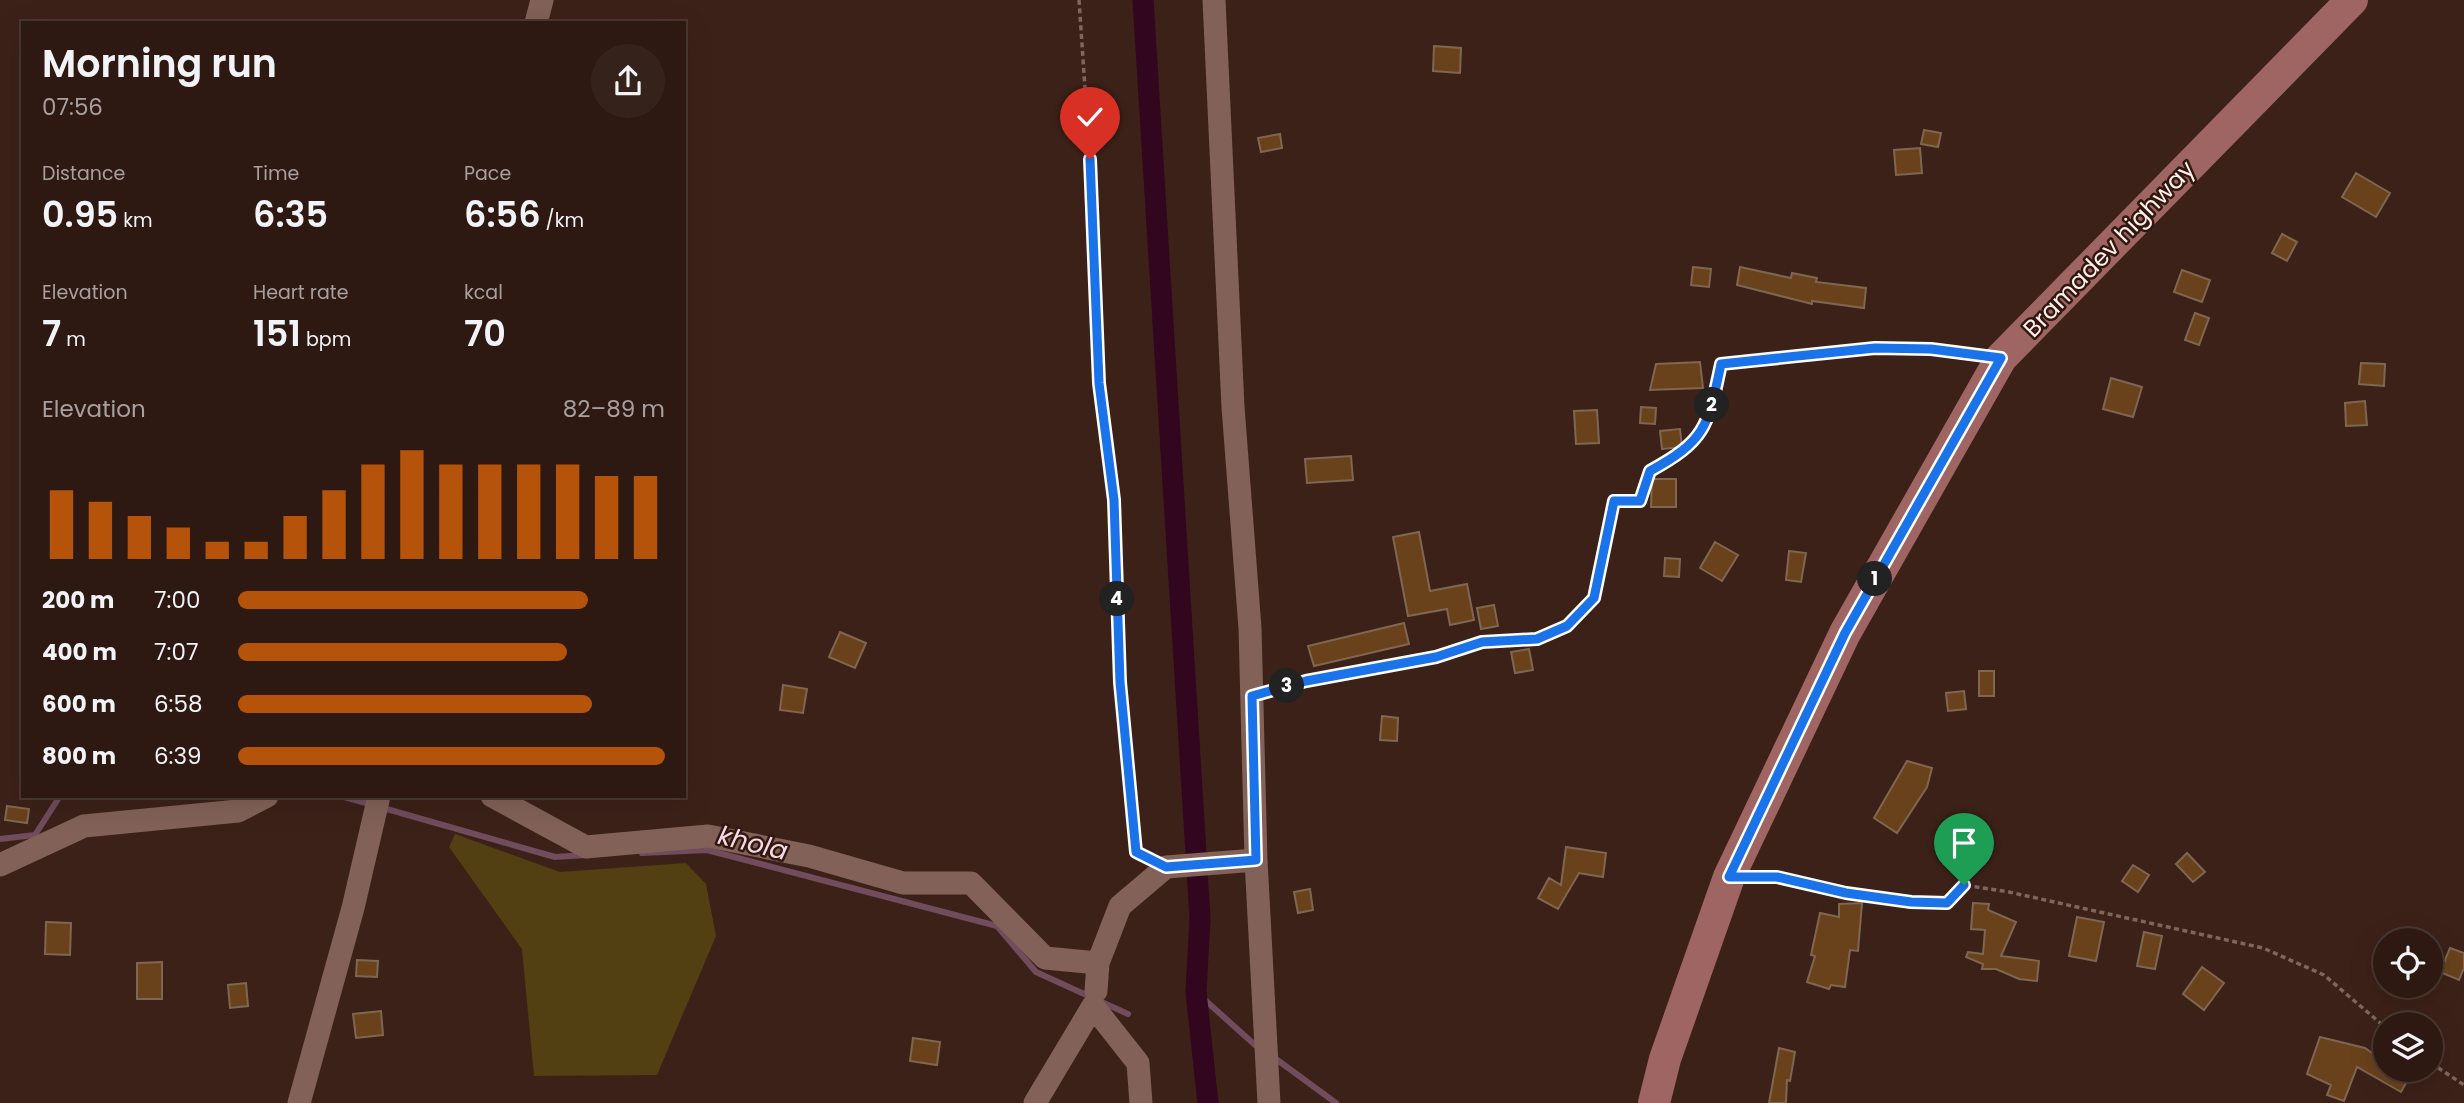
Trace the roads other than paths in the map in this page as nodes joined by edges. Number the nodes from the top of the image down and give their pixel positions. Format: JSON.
{"nodes":[{"id":1,"x":542,"y":0,"type":"edge"},
{"id":2,"x":1214,"y":0,"type":"edge"},
{"id":3,"x":2352,"y":0,"type":"edge"},
{"id":4,"x":537,"y":21,"type":"edge"},
{"id":5,"x":263,"y":798,"type":"edge"},
{"id":6,"x":379,"y":798,"type":"edge"},
{"id":7,"x":496,"y":798,"type":"edge"},
{"id":8,"x":1256,"y":860,"type":"junction"},
{"id":9,"x":0,"y":865,"type":"edge"},
{"id":10,"x":1098,"y":963,"type":"junction"},
{"id":11,"x":1096,"y":991,"type":"dead end"},
{"id":12,"x":299,"y":1103,"type":"edge"},
{"id":13,"x":1035,"y":1103,"type":"edge"},
{"id":14,"x":1141,"y":1103,"type":"edge"},
{"id":15,"x":1269,"y":1103,"type":"edge"},
{"id":16,"x":1654,"y":1103,"type":"edge"}],
"edges":[{"from":1,"to":4,"type":"street"},
{"from":2,"to":8,"type":"street"},
{"from":3,"to":16,"type":"street","name":"Bramadev highway"},
{"from":5,"to":9,"type":"street"},
{"from":6,"to":12,"type":"street"},
{"from":7,"to":10,"type":"street"},
{"from":8,"to":10,"type":"street"},
{"from":8,"to":15,"type":"street"},
{"from":10,"to":11,"type":"street"},
{"from":13,"to":14,"type":"street"}]}
